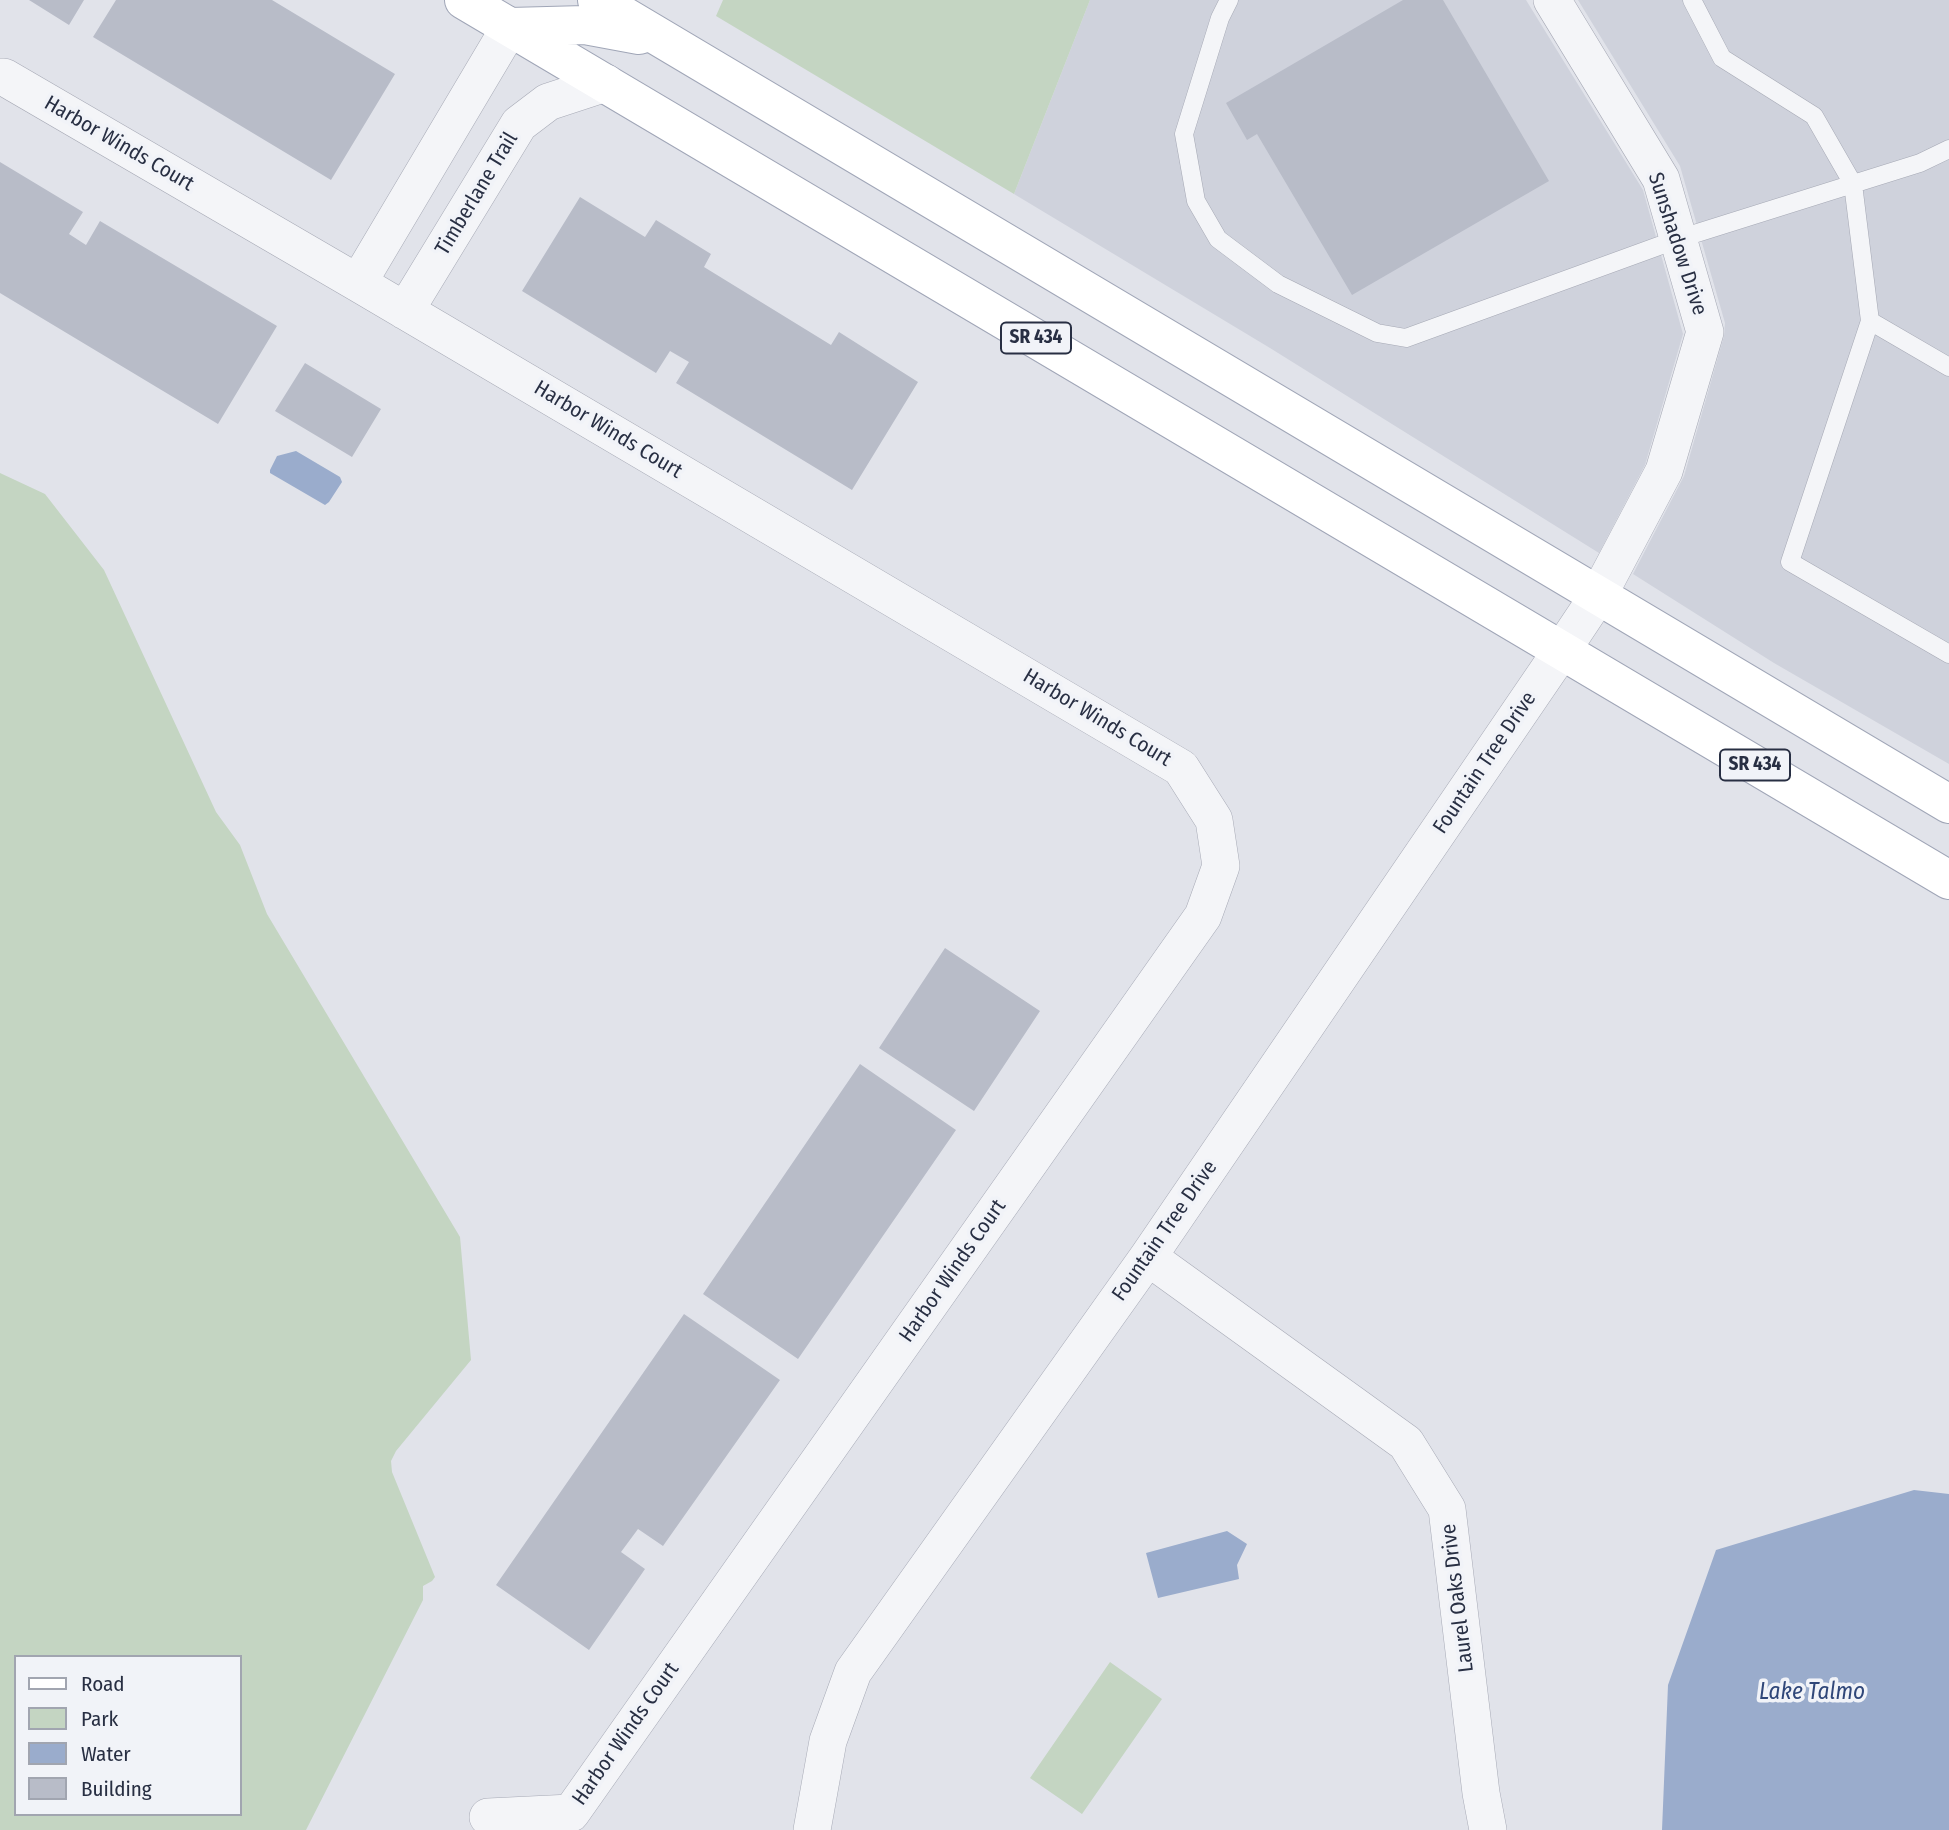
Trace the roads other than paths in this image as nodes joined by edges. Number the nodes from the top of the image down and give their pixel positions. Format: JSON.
{"nodes":[{"id":1,"x":464,"y":0,"type":"edge"},
{"id":2,"x":547,"y":0,"type":"edge"},
{"id":3,"x":597,"y":0,"type":"edge"},
{"id":4,"x":1229,"y":0,"type":"edge"},
{"id":5,"x":1552,"y":0,"type":"edge"},
{"id":6,"x":1692,"y":0,"type":"edge"},
{"id":7,"x":517,"y":13,"type":"edge"},
{"id":8,"x":661,"y":40,"type":"junction"},
{"id":9,"x":0,"y":77,"type":"edge"},
{"id":10,"x":606,"y":83,"type":"junction"},
{"id":11,"x":1949,"y":149,"type":"edge"},
{"id":12,"x":425,"y":170,"type":"junction"},
{"id":13,"x":1853,"y":184,"type":"junction"},
{"id":14,"x":473,"y":199,"type":"junction"},
{"id":15,"x":1678,"y":239,"type":"junction"},
{"id":16,"x":358,"y":283,"type":"junction"},
{"id":17,"x":405,"y":311,"type":"junction"},
{"id":18,"x":1870,"y":321,"type":"junction"},
{"id":19,"x":1949,"y":366,"type":"edge"},
{"id":20,"x":1598,"y":596,"type":"junction"},
{"id":21,"x":1562,"y":650,"type":"junction"},
{"id":22,"x":1949,"y":654,"type":"edge"},
{"id":23,"x":1949,"y":804,"type":"edge"},
{"id":24,"x":1949,"y":880,"type":"edge"},
{"id":25,"x":1148,"y":1257,"type":"junction"},
{"id":26,"x":488,"y":1817,"type":"dead end"},
{"id":27,"x":812,"y":1830,"type":"edge"},
{"id":28,"x":1488,"y":1830,"type":"edge"}],
"edges":[{"from":1,"to":7,"type":"main road","number":"SR 434"},
{"from":2,"to":7,"type":"main road"},
{"from":3,"to":8,"type":"main road"},
{"from":4,"to":15,"type":"lane"},
{"from":5,"to":15,"type":"street","name":"Sunshadow Drive"},
{"from":6,"to":13,"type":"lane"},
{"from":7,"to":8,"type":"main road"},
{"from":7,"to":10,"type":"main road","number":"SR 434"},
{"from":7,"to":12,"type":"street"},
{"from":8,"to":20,"type":"main road"},
{"from":9,"to":16,"type":"street","name":"Harbor Winds Court"},
{"from":10,"to":14,"type":"street","name":"Timberlane Trail"},
{"from":10,"to":21,"type":"main road","number":"SR 434"},
{"from":11,"to":13,"type":"lane"},
{"from":12,"to":14,"type":"street"},
{"from":12,"to":16,"type":"street"},
{"from":13,"to":15,"type":"lane"},
{"from":13,"to":18,"type":"lane"},
{"from":14,"to":17,"type":"street","name":"Timberlane Trail"},
{"from":15,"to":20,"type":"street","name":"Sunshadow Drive"},
{"from":16,"to":17,"type":"street","name":"Harbor Winds Court"},
{"from":17,"to":26,"type":"street","name":"Harbor Winds Court"},
{"from":18,"to":19,"type":"lane"},
{"from":18,"to":22,"type":"lane"},
{"from":20,"to":21,"type":"street","name":"Sunshadow Drive"},
{"from":20,"to":23,"type":"main road"},
{"from":21,"to":24,"type":"main road","number":"SR 434"},
{"from":21,"to":25,"type":"street","name":"Fountain Tree Drive"},
{"from":25,"to":27,"type":"street","name":"Fountain Tree Drive"},
{"from":25,"to":28,"type":"street","name":"Laurel Oaks Drive"}]}
